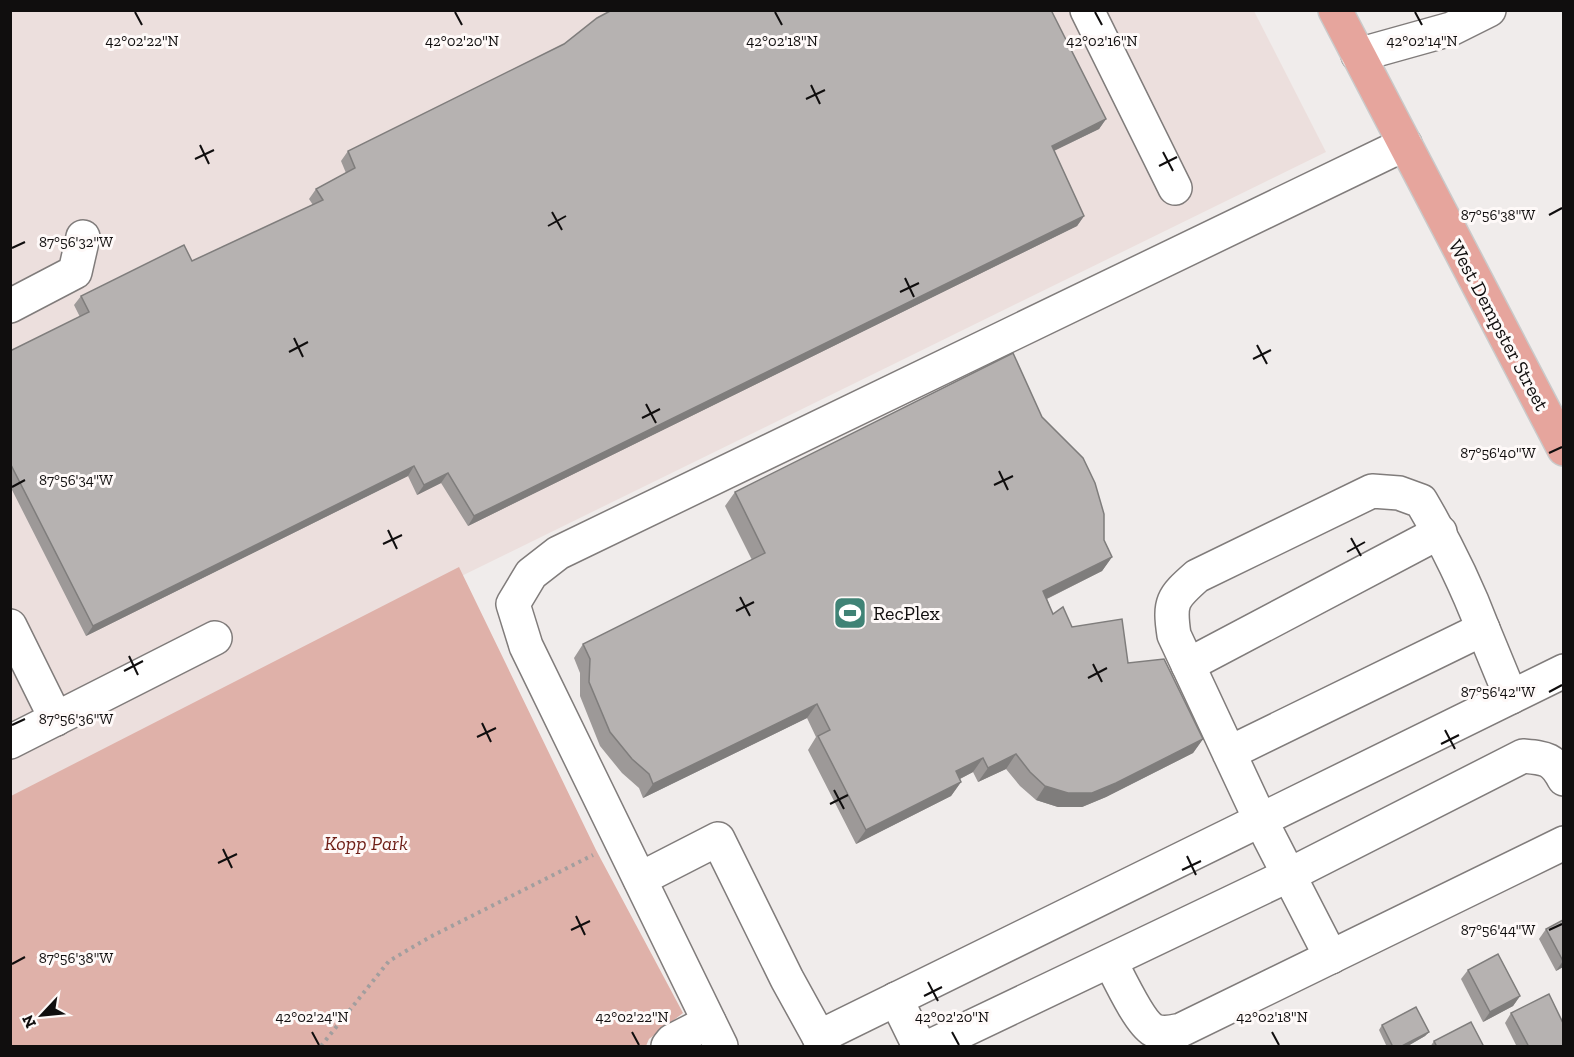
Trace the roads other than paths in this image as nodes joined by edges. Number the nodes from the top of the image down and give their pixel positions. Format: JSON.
{"nodes":[{"id":1,"x":1088,"y":10,"type":"edge"},
{"id":2,"x":1335,"y":10,"type":"edge"},
{"id":3,"x":1489,"y":10,"type":"edge"},
{"id":4,"x":1358,"y":55,"type":"junction"},
{"id":5,"x":1404,"y":144,"type":"junction"},
{"id":6,"x":1175,"y":188,"type":"dead end"},
{"id":7,"x":83,"y":237,"type":"dead end"},
{"id":8,"x":13,"y":299,"type":"edge"},
{"id":9,"x":1563,"y":448,"type":"edge"},
{"id":10,"x":1440,"y":532,"type":"junction"},
{"id":11,"x":10,"y":626,"type":"edge"},
{"id":12,"x":1483,"y":629,"type":"junction"},
{"id":13,"x":214,"y":638,"type":"dead end"},
{"id":14,"x":1188,"y":665,"type":"junction"},
{"id":15,"x":1563,"y":671,"type":"edge"},
{"id":16,"x":1511,"y":697,"type":"junction"},
{"id":17,"x":56,"y":719,"type":"junction"},
{"id":18,"x":10,"y":742,"type":"edge"},
{"id":19,"x":1229,"y":753,"type":"junction"},
{"id":20,"x":1563,"y":779,"type":"edge"},
{"id":21,"x":1260,"y":819,"type":"junction"},
{"id":22,"x":1563,"y":843,"type":"edge"},
{"id":23,"x":1289,"y":875,"type":"junction"},
{"id":24,"x":640,"y":879,"type":"junction"},
{"id":25,"x":1331,"y":957,"type":"junction"},
{"id":26,"x":1110,"y":960,"type":"junction"},
{"id":27,"x":896,"y":999,"type":"junction"},
{"id":28,"x":715,"y":1034,"type":"edge"},
{"id":29,"x":822,"y":1042,"type":"edge"},
{"id":30,"x":668,"y":1047,"type":"edge"},
{"id":31,"x":919,"y":1047,"type":"edge"},
{"id":32,"x":931,"y":1047,"type":"edge"}],
"edges":[{"from":1,"to":6,"type":"street"},
{"from":2,"to":4,"type":"main road","name":"West Dempster Street"},
{"from":3,"to":4,"type":"street"},
{"from":4,"to":5,"type":"main road","name":"West Dempster Street"},
{"from":5,"to":9,"type":"main road","name":"West Dempster Street"},
{"from":5,"to":24,"type":"street"},
{"from":7,"to":8,"type":"street"},
{"from":10,"to":12,"type":"street"},
{"from":10,"to":14,"type":"street"},
{"from":10,"to":14,"type":"street"},
{"from":11,"to":17,"type":"street"},
{"from":12,"to":16,"type":"street"},
{"from":12,"to":19,"type":"street"},
{"from":13,"to":17,"type":"street"},
{"from":14,"to":19,"type":"street"},
{"from":15,"to":16,"type":"street"},
{"from":16,"to":21,"type":"street"},
{"from":17,"to":18,"type":"street"},
{"from":19,"to":21,"type":"street"},
{"from":20,"to":23,"type":"street"},
{"from":21,"to":23,"type":"street"},
{"from":21,"to":27,"type":"street"},
{"from":22,"to":25,"type":"street"},
{"from":23,"to":25,"type":"street"},
{"from":23,"to":26,"type":"street"},
{"from":24,"to":28,"type":"street"},
{"from":24,"to":29,"type":"street"},
{"from":25,"to":26,"type":"street"},
{"from":26,"to":32,"type":"street"},
{"from":27,"to":29,"type":"street"},
{"from":27,"to":31,"type":"street"},
{"from":28,"to":30,"type":"street"}]}
